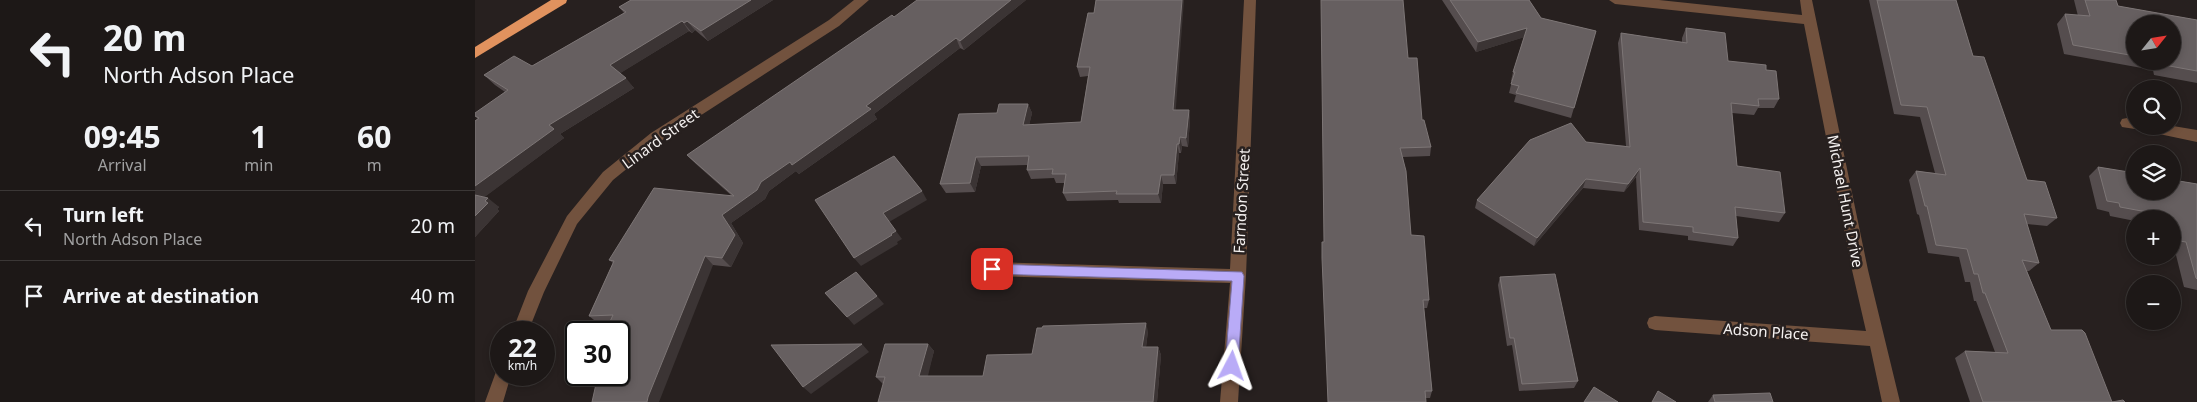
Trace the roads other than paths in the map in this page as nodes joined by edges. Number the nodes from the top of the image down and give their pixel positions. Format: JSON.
{"nodes":[{"id":1,"x":561,"y":0,"type":"edge"},
{"id":2,"x":863,"y":0,"type":"edge"},
{"id":3,"x":1250,"y":0,"type":"edge"},
{"id":4,"x":1615,"y":0,"type":"edge"},
{"id":5,"x":1806,"y":0,"type":"edge"},
{"id":6,"x":1810,"y":20,"type":"junction"},
{"id":7,"x":475,"y":53,"type":"edge"},
{"id":8,"x":2181,"y":133,"type":"edge"},
{"id":9,"x":2197,"y":136,"type":"edge"},
{"id":10,"x":992,"y":269,"type":"dead end"},
{"id":11,"x":1238,"y":276,"type":"junction"},
{"id":12,"x":524,"y":321,"type":"edge"},
{"id":13,"x":1655,"y":323,"type":"dead end"},
{"id":14,"x":1876,"y":339,"type":"junction"},
{"id":15,"x":499,"y":386,"type":"edge"},
{"id":16,"x":494,"y":402,"type":"edge"},
{"id":17,"x":1229,"y":402,"type":"edge"},
{"id":18,"x":1891,"y":402,"type":"edge"}],
"edges":[{"from":1,"to":7,"type":"highway"},
{"from":2,"to":12,"type":"street","name":"Linard Street"},
{"from":3,"to":11,"type":"street","name":"Farndon Street"},
{"from":4,"to":6,"type":"street"},
{"from":5,"to":6,"type":"street","name":"Michael Hunt Drive"},
{"from":6,"to":14,"type":"street","name":"Michael Hunt Drive"},
{"from":8,"to":9,"type":"street"},
{"from":10,"to":11,"type":"street"},
{"from":11,"to":17,"type":"street","name":"Farndon Street"},
{"from":13,"to":14,"type":"street","name":"Adson Place"},
{"from":14,"to":18,"type":"street","name":"Michael Hunt Drive"},
{"from":15,"to":16,"type":"street"}]}
